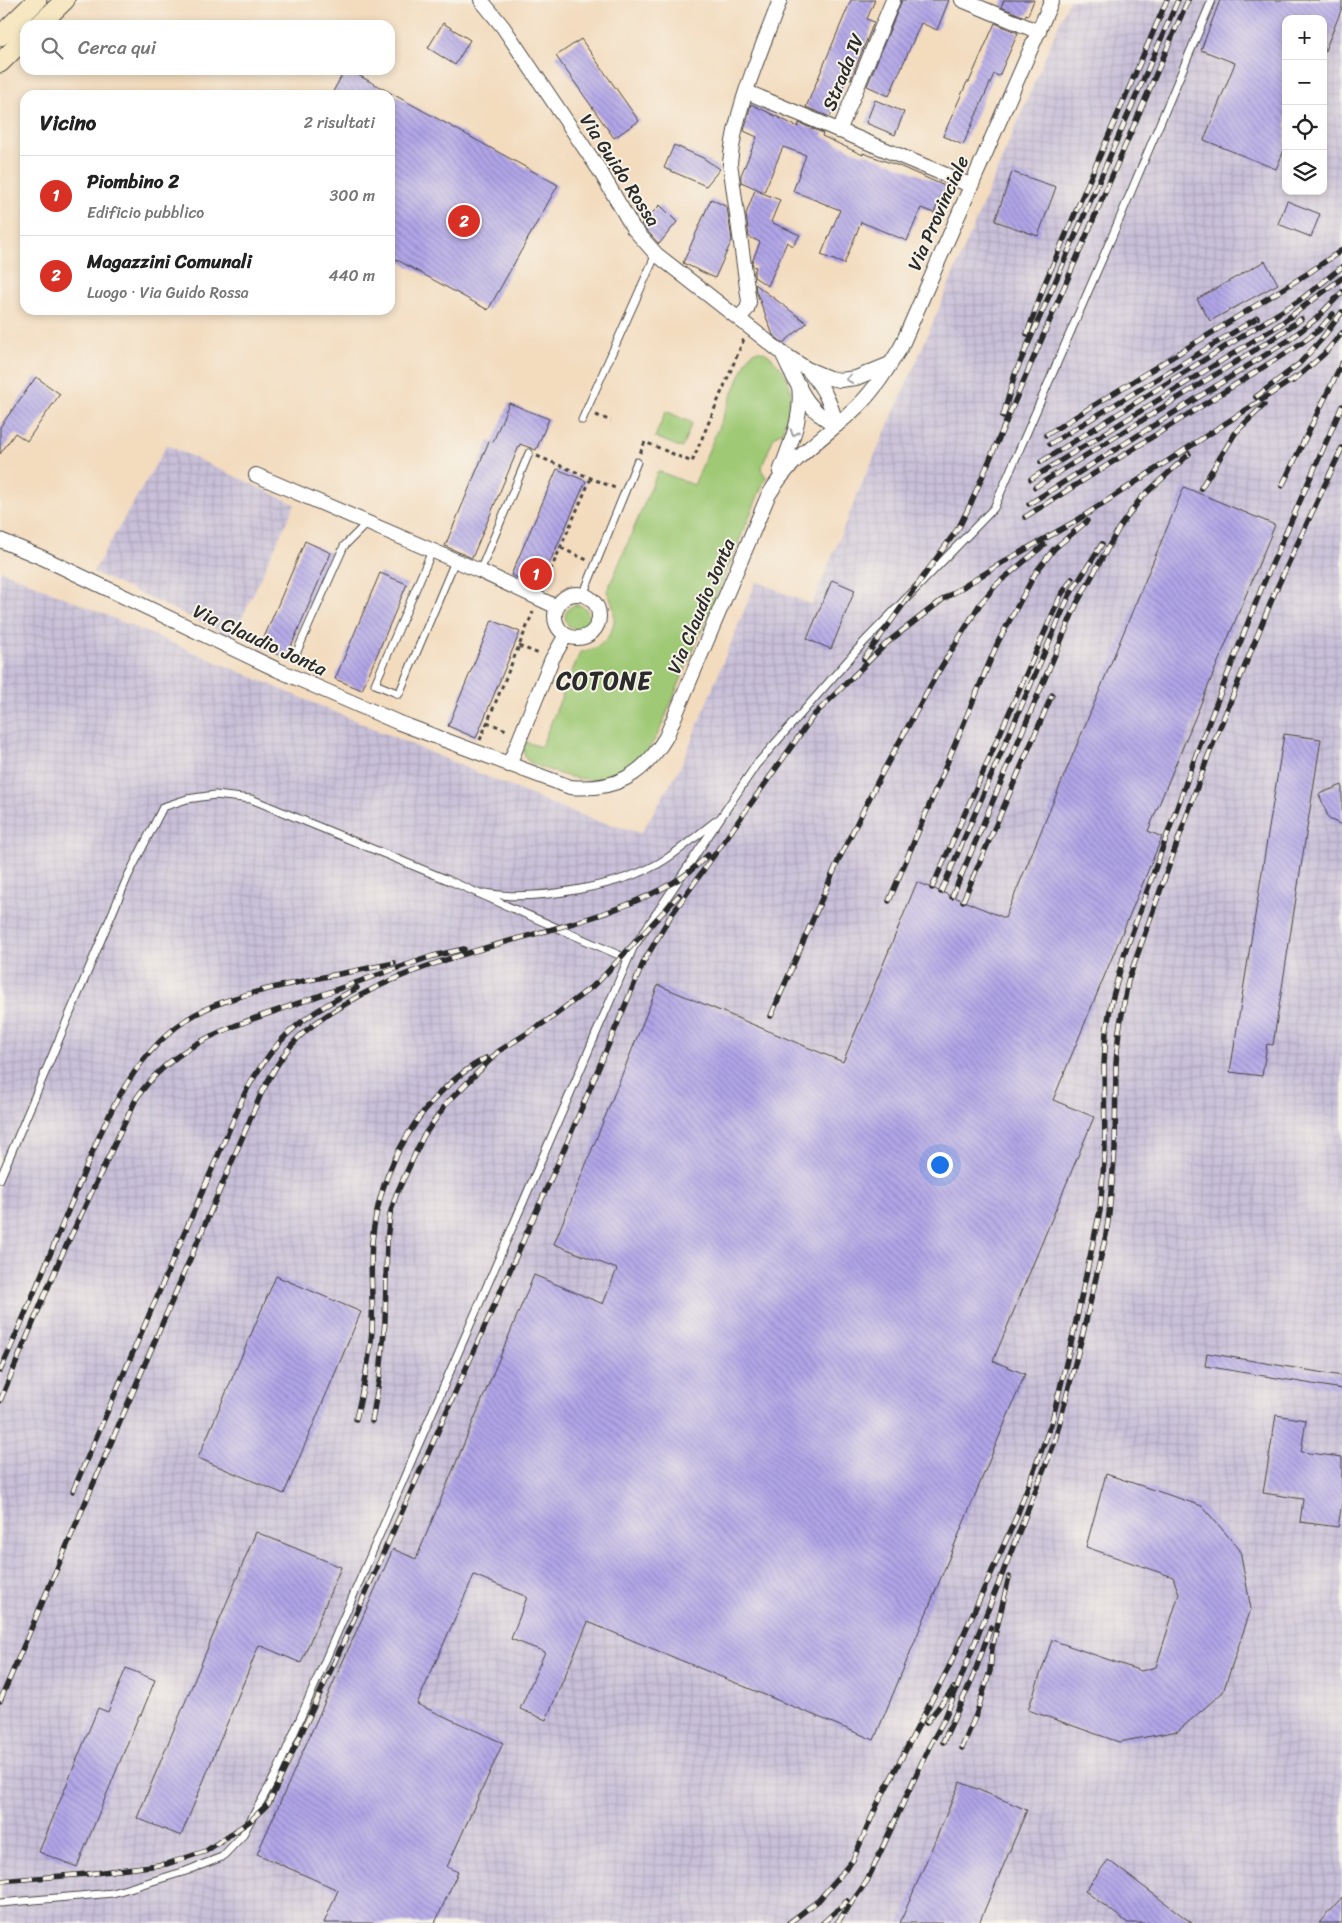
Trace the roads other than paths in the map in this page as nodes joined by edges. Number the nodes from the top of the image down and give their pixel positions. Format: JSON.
{"nodes":[{"id":1,"x":37,"y":0,"type":"edge"},
{"id":2,"x":65,"y":0,"type":"edge"},
{"id":3,"x":481,"y":0,"type":"edge"},
{"id":4,"x":780,"y":0,"type":"edge"},
{"id":5,"x":894,"y":0,"type":"edge"},
{"id":6,"x":962,"y":0,"type":"edge"},
{"id":7,"x":1052,"y":0,"type":"edge"},
{"id":8,"x":1212,"y":0,"type":"edge"},
{"id":9,"x":44,"y":20,"type":"edge"},
{"id":10,"x":1039,"y":32,"type":"junction"},
{"id":11,"x":0,"y":36,"type":"edge"},
{"id":12,"x":20,"y":43,"type":"edge"},
{"id":13,"x":0,"y":63,"type":"edge"},
{"id":14,"x":747,"y":92,"type":"junction"},
{"id":15,"x":839,"y":131,"type":"junction"},
{"id":16,"x":970,"y":186,"type":"junction"},
{"id":17,"x":656,"y":254,"type":"junction"},
{"id":18,"x":739,"y":318,"type":"junction"},
{"id":19,"x":781,"y":352,"type":"junction"},
{"id":20,"x":891,"y":364,"type":"junction"},
{"id":21,"x":807,"y":369,"type":"junction"},
{"id":22,"x":799,"y":385,"type":"junction"},
{"id":23,"x":582,"y":420,"type":"dead end"},
{"id":24,"x":836,"y":425,"type":"junction"},
{"id":25,"x":530,"y":453,"type":"road end"},
{"id":26,"x":637,"y":462,"type":"road end"},
{"id":27,"x":256,"y":475,"type":"dead end"},
{"id":28,"x":778,"y":480,"type":"junction"},
{"id":29,"x":367,"y":523,"type":"junction"},
{"id":30,"x":0,"y":540,"type":"edge"},
{"id":31,"x":432,"y":551,"type":"junction"},
{"id":32,"x":455,"y":561,"type":"junction"},
{"id":33,"x":480,"y":571,"type":"junction"},
{"id":34,"x":583,"y":595,"type":"junction"},
{"id":35,"x":557,"y":607,"type":"junction"},
{"id":36,"x":566,"y":635,"type":"junction"},
{"id":37,"x":295,"y":656,"type":"dead end"},
{"id":38,"x":509,"y":765,"type":"junction"},
{"id":39,"x":722,"y":816,"type":"junction"},
{"id":40,"x":471,"y":890,"type":"junction"},
{"id":41,"x":628,"y":959,"type":"junction"},
{"id":42,"x":0,"y":1179,"type":"edge"},
{"id":43,"x":0,"y":1903,"type":"edge"}],
"edges":[{"from":1,"to":11,"type":"main road"},
{"from":2,"to":9,"type":"main road"},
{"from":3,"to":17,"type":"street","name":"Via Guido Rossa"},
{"from":4,"to":14,"type":"street"},
{"from":5,"to":15,"type":"street","name":"Strada IV"},
{"from":6,"to":10,"type":"street"},
{"from":7,"to":10,"type":"street","name":"Via Provinciale"},
{"from":8,"to":39,"type":"lane"},
{"from":10,"to":16,"type":"street","name":"Via Provinciale"},
{"from":12,"to":13,"type":"main road"},
{"from":14,"to":15,"type":"street"},
{"from":14,"to":18,"type":"street"},
{"from":15,"to":16,"type":"street"},
{"from":16,"to":20,"type":"street","name":"Via Provinciale"},
{"from":17,"to":18,"type":"street","name":"Via Guido Rossa"},
{"from":17,"to":23,"type":"lane"},
{"from":18,"to":19,"type":"street","name":"Via Guido Rossa"},
{"from":19,"to":21,"type":"street","name":"Via Guido Rossa"},
{"from":19,"to":22,"type":"street","name":"Via Guido Rossa"},
{"from":20,"to":21,"type":"street","name":"Via Guido Rossa","one_way":true},
{"from":20,"to":24,"type":"street","name":"Via Provinciale"},
{"from":21,"to":24,"type":"street","name":"Via Guido Rossa"},
{"from":22,"to":24,"type":"street","name":"Via Guido Rossa"},
{"from":22,"to":28,"type":"street","name":"Via Guido Rossa","one_way":true},
{"from":24,"to":28,"type":"street","name":"Via Claudio Jonta"},
{"from":25,"to":33,"type":"lane"},
{"from":26,"to":34,"type":"lane"},
{"from":27,"to":29,"type":"street"},
{"from":28,"to":38,"type":"street","name":"Via Claudio Jonta"},
{"from":29,"to":31,"type":"street"},
{"from":29,"to":37,"type":"lane"},
{"from":30,"to":38,"type":"street","name":"Via Claudio Jonta"},
{"from":31,"to":32,"type":"street"},
{"from":31,"to":32,"type":"lane"},
{"from":32,"to":33,"type":"street"},
{"from":33,"to":35,"type":"street"},
{"from":34,"to":35,"type":"street"},
{"from":34,"to":36,"type":"street"},
{"from":35,"to":36,"type":"street"},
{"from":36,"to":38,"type":"street"},
{"from":39,"to":40,"type":"lane"},
{"from":39,"to":41,"type":"lane"},
{"from":40,"to":41,"type":"lane"},
{"from":40,"to":42,"type":"lane"},
{"from":41,"to":43,"type":"lane"}]}
